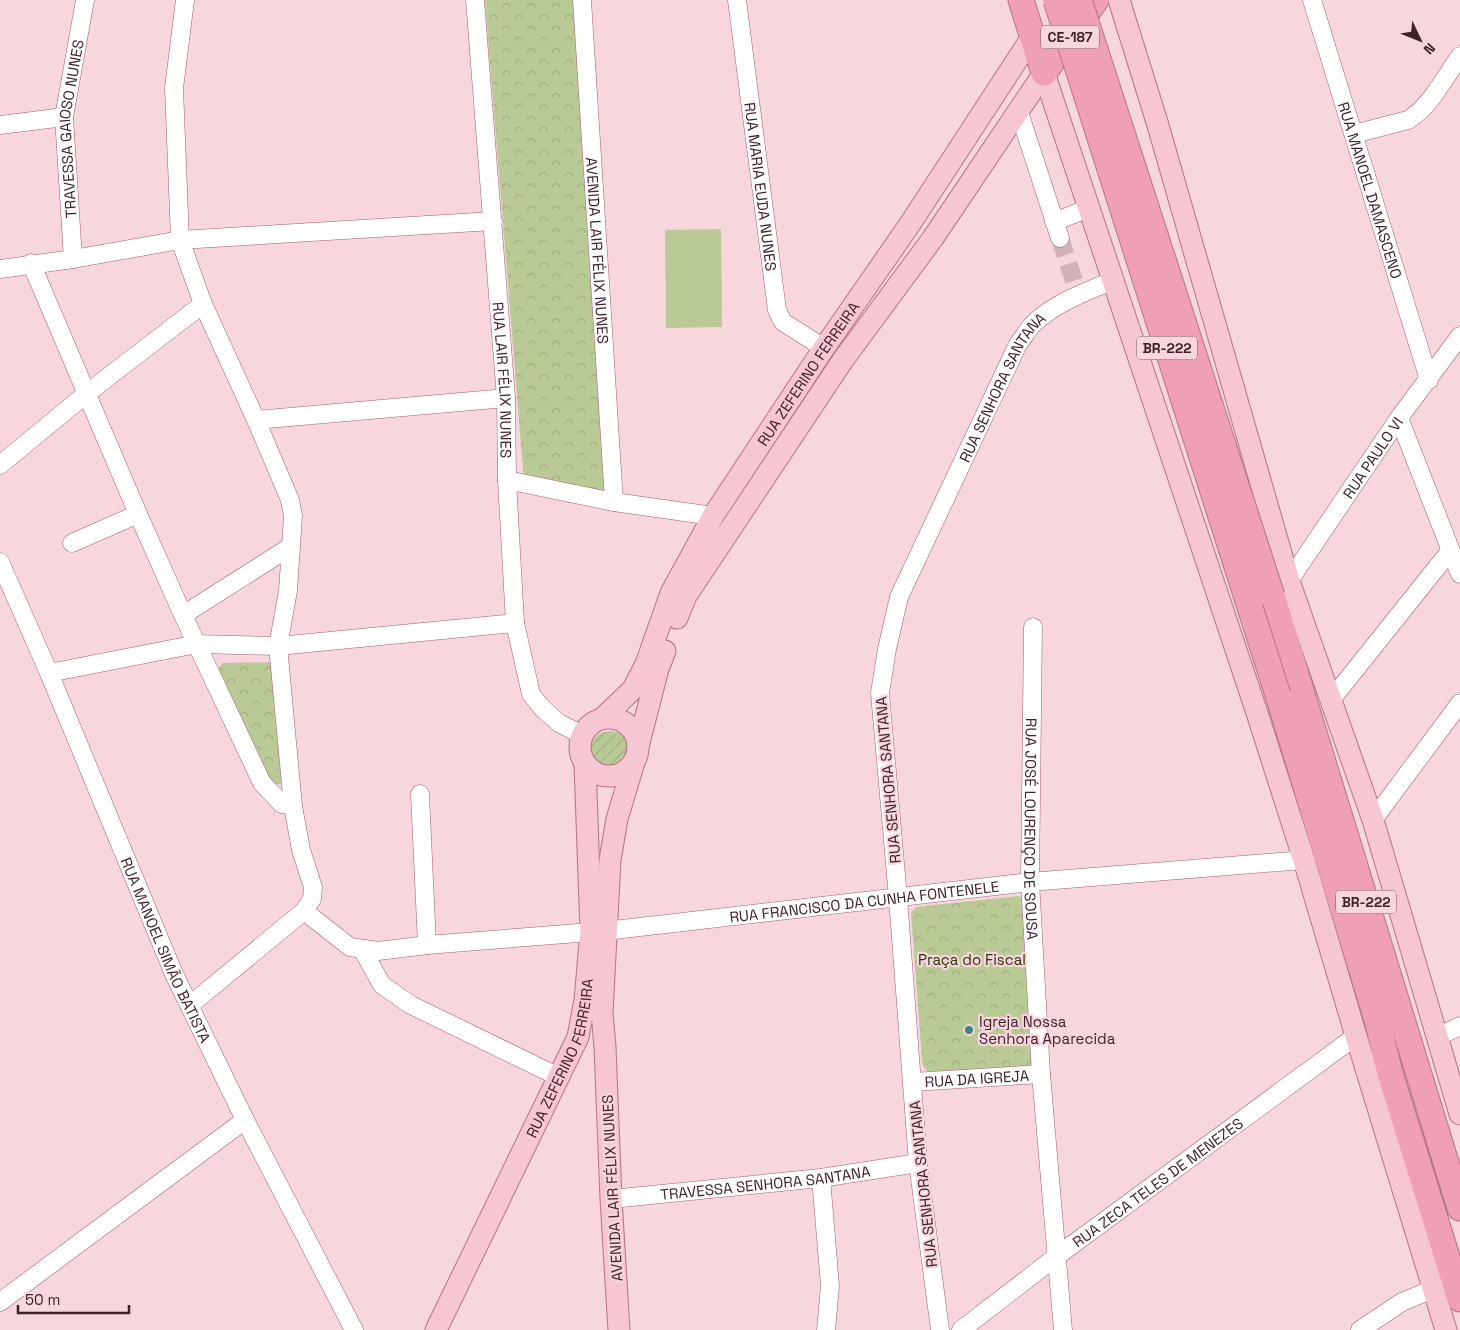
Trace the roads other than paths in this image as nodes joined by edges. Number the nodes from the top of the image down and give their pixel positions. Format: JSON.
{"nodes":[{"id":1,"x":85,"y":0,"type":"edge"},
{"id":2,"x":184,"y":0,"type":"edge"},
{"id":3,"x":475,"y":0,"type":"edge"},
{"id":4,"x":582,"y":0,"type":"edge"},
{"id":5,"x":737,"y":0,"type":"edge"},
{"id":6,"x":1021,"y":0,"type":"edge"},
{"id":7,"x":1056,"y":0,"type":"edge"},
{"id":8,"x":1079,"y":0,"type":"edge"},
{"id":9,"x":1096,"y":0,"type":"edge"},
{"id":10,"x":1119,"y":0,"type":"edge"},
{"id":11,"x":1313,"y":0,"type":"edge"},
{"id":12,"x":1032,"y":37,"type":"junction"},
{"id":13,"x":1460,"y":56,"type":"edge"},
{"id":14,"x":1044,"y":73,"type":"junction"},
{"id":15,"x":1018,"y":109,"type":"junction"},
{"id":16,"x":64,"y":116,"type":"junction"},
{"id":17,"x":0,"y":125,"type":"edge"},
{"id":18,"x":1354,"y":134,"type":"junction"},
{"id":19,"x":1089,"y":208,"type":"junction"},
{"id":20,"x":493,"y":220,"type":"junction"},
{"id":21,"x":910,"y":224,"type":"junction"},
{"id":22,"x":933,"y":238,"type":"junction"},
{"id":23,"x":180,"y":240,"type":"junction"},
{"id":24,"x":73,"y":259,"type":"junction"},
{"id":25,"x":31,"y":263,"type":"junction"},
{"id":26,"x":0,"y":268,"type":"edge"},
{"id":27,"x":1114,"y":280,"type":"junction"},
{"id":28,"x":203,"y":304,"type":"junction"},
{"id":29,"x":1460,"y":336,"type":"edge"},
{"id":30,"x":824,"y":348,"type":"junction"},
{"id":31,"x":1429,"y":380,"type":"junction"},
{"id":32,"x":86,"y":394,"type":"junction"},
{"id":33,"x":506,"y":398,"type":"junction"},
{"id":34,"x":1399,"y":418,"type":"junction"},
{"id":35,"x":256,"y":420,"type":"junction"},
{"id":36,"x":0,"y":465,"type":"edge"},
{"id":37,"x":507,"y":480,"type":"junction"},
{"id":38,"x":614,"y":502,"type":"junction"},
{"id":39,"x":138,"y":514,"type":"junction"},
{"id":40,"x":713,"y":516,"type":"junction"},
{"id":41,"x":72,"y":543,"type":"dead end"},
{"id":42,"x":290,"y":547,"type":"junction"},
{"id":43,"x":1450,"y":551,"type":"junction"},
{"id":44,"x":0,"y":562,"type":"edge"},
{"id":45,"x":1460,"y":574,"type":"edge"},
{"id":46,"x":1281,"y":589,"type":"junction"},
{"id":47,"x":183,"y":615,"type":"junction"},
{"id":48,"x":515,"y":623,"type":"junction"},
{"id":49,"x":1033,"y":627,"type":"dead end"},
{"id":50,"x":197,"y":644,"type":"junction"},
{"id":51,"x":278,"y":646,"type":"junction"},
{"id":52,"x":49,"y":673,"type":"junction"},
{"id":53,"x":1331,"y":700,"type":"junction"},
{"id":54,"x":1460,"y":704,"type":"edge"},
{"id":55,"x":603,"y":718,"type":"junction"},
{"id":56,"x":582,"y":736,"type":"junction"},
{"id":57,"x":636,"y":753,"type":"junction"},
{"id":58,"x":585,"y":764,"type":"junction"},
{"id":59,"x":420,"y":794,"type":"dead end"},
{"id":60,"x":293,"y":806,"type":"junction"},
{"id":61,"x":1373,"y":820,"type":"junction"},
{"id":62,"x":1304,"y":860,"type":"junction"},
{"id":63,"x":1030,"y":882,"type":"junction"},
{"id":64,"x":898,"y":898,"type":"junction"},
{"id":65,"x":304,"y":911,"type":"junction"},
{"id":66,"x":598,"y":932,"type":"junction"},
{"id":67,"x":427,"y":945,"type":"junction"},
{"id":68,"x":362,"y":949,"type":"junction"},
{"id":69,"x":190,"y":1005,"type":"junction"},
{"id":70,"x":1460,"y":1026,"type":"edge"},
{"id":71,"x":1356,"y":1036,"type":"junction"},
{"id":72,"x":578,"y":1037,"type":"junction"},
{"id":73,"x":1437,"y":1037,"type":"junction"},
{"id":74,"x":605,"y":1047,"type":"junction"},
{"id":75,"x":1041,"y":1074,"type":"junction"},
{"id":76,"x":559,"y":1077,"type":"junction"},
{"id":77,"x":912,"y":1082,"type":"junction"},
{"id":78,"x":1460,"y":1114,"type":"edge"},
{"id":79,"x":245,"y":1120,"type":"junction"},
{"id":80,"x":918,"y":1163,"type":"junction"},
{"id":81,"x":821,"y":1178,"type":"junction"},
{"id":82,"x":611,"y":1199,"type":"junction"},
{"id":83,"x":1460,"y":1208,"type":"edge"},
{"id":84,"x":1058,"y":1256,"type":"junction"},
{"id":85,"x":1433,"y":1289,"type":"junction"},
{"id":86,"x":1460,"y":1299,"type":"edge"},
{"id":87,"x":0,"y":1302,"type":"edge"},
{"id":88,"x":354,"y":1330,"type":"edge"},
{"id":89,"x":436,"y":1330,"type":"edge"},
{"id":90,"x":619,"y":1330,"type":"edge"},
{"id":91,"x":826,"y":1330,"type":"edge"},
{"id":92,"x":940,"y":1330,"type":"edge"},
{"id":93,"x":961,"y":1330,"type":"edge"},
{"id":94,"x":1063,"y":1330,"type":"edge"},
{"id":95,"x":1360,"y":1330,"type":"edge"},
{"id":96,"x":1446,"y":1330,"type":"edge"}],
"edges":[{"from":1,"to":16,"type":"street","name":"TRAVESSA GAIOSO NUNES"},
{"from":2,"to":23,"type":"street"},
{"from":3,"to":20,"type":"street","name":"RUA LAIR FÉLIX NUNES"},
{"from":4,"to":38,"type":"street","name":"AVENIDA LAIR FÉLIX NUNES"},
{"from":5,"to":30,"type":"street","name":"RUA MARIA EUDA NUNES"},
{"from":6,"to":12,"type":"highway","number":"BR-222"},
{"from":7,"to":12,"type":"highway","number":"CE-187"},
{"from":7,"to":86,"type":"highway","number":"BR-222","bridge":true},
{"from":8,"to":46,"type":"highway","number":"BR-222","bridge":true},
{"from":9,"to":14,"type":"highway","number":"CE-187"},
{"from":10,"to":46,"type":"main road"},
{"from":11,"to":18,"type":"street","name":"RUA MANOEL DAMASCENO"},
{"from":12,"to":14,"type":"highway","number":"BR-222"},
{"from":12,"to":21,"type":"main road","name":"RUA ZEFERINO FERREIRA","number":"CE-187"},
{"from":13,"to":18,"type":"street"},
{"from":14,"to":15,"type":"main road","name":"RUA ZEFERINO FERREIRA","number":"CE-187"},
{"from":14,"to":19,"type":"main road","number":"BR-222"},
{"from":15,"to":19,"type":"street"},
{"from":15,"to":22,"type":"main road","name":"RUA ZEFERINO FERREIRA","number":"CE-187"},
{"from":16,"to":17,"type":"street"},
{"from":16,"to":24,"type":"street","name":"TRAVESSA GAIOSO NUNES"},
{"from":18,"to":31,"type":"street","name":"RUA MANOEL DAMASCENO"},
{"from":19,"to":27,"type":"main road","number":"BR-222"},
{"from":20,"to":23,"type":"street"},
{"from":20,"to":33,"type":"street","name":"RUA LAIR FÉLIX NUNES"},
{"from":21,"to":22,"type":"main road"},
{"from":21,"to":30,"type":"main road","name":"RUA ZEFERINO FERREIRA","number":"CE-187"},
{"from":22,"to":57,"type":"main road","name":"RUA ZEFERINO FERREIRA","number":"CE-187"},
{"from":23,"to":24,"type":"street"},
{"from":23,"to":28,"type":"street"},
{"from":24,"to":25,"type":"street"},
{"from":25,"to":26,"type":"street"},
{"from":25,"to":32,"type":"street"},
{"from":27,"to":62,"type":"main road","number":"BR-222"},
{"from":27,"to":64,"type":"street","name":"RUA SENHORA SANTANA"},
{"from":28,"to":32,"type":"street"},
{"from":28,"to":35,"type":"street"},
{"from":29,"to":31,"type":"street","name":"RUA PAULO VI"},
{"from":30,"to":40,"type":"main road","name":"RUA ZEFERINO FERREIRA","number":"CE-187"},
{"from":31,"to":34,"type":"street","name":"RUA PAULO VI"},
{"from":32,"to":36,"type":"street"},
{"from":32,"to":39,"type":"street"},
{"from":33,"to":35,"type":"street"},
{"from":33,"to":37,"type":"street","name":"RUA LAIR FÉLIX NUNES"},
{"from":34,"to":43,"type":"street"},
{"from":34,"to":46,"type":"street","name":"RUA PAULO VI"},
{"from":35,"to":42,"type":"street"},
{"from":37,"to":38,"type":"street"},
{"from":37,"to":48,"type":"street","name":"RUA LAIR FÉLIX NUNES"},
{"from":38,"to":40,"type":"street"},
{"from":39,"to":41,"type":"street"},
{"from":39,"to":47,"type":"street"},
{"from":40,"to":55,"type":"main road","name":"RUA ZEFERINO FERREIRA","number":"CE-187"},
{"from":42,"to":47,"type":"street"},
{"from":42,"to":51,"type":"street"},
{"from":43,"to":45,"type":"street"},
{"from":43,"to":53,"type":"street"},
{"from":44,"to":52,"type":"street","name":"RUA MANOEL SIMÃO BATISTA"},
{"from":46,"to":53,"type":"main road"},
{"from":46,"to":83,"type":"highway","number":"BR-222"},
{"from":47,"to":50,"type":"street"},
{"from":48,"to":51,"type":"street"},
{"from":48,"to":56,"type":"street","name":"RUA LAIR FÉLIX NUNES"},
{"from":49,"to":63,"type":"street","name":"RUA JOSÉ LOURENÇO DE SOUSA"},
{"from":50,"to":51,"type":"street"},
{"from":50,"to":52,"type":"street"},
{"from":50,"to":60,"type":"street"},
{"from":51,"to":60,"type":"street"},
{"from":52,"to":69,"type":"street","name":"RUA MANOEL SIMÃO BATISTA"},
{"from":53,"to":61,"type":"main road"},
{"from":54,"to":61,"type":"street"},
{"from":55,"to":56,"type":"main road"},
{"from":55,"to":57,"type":"main road"},
{"from":56,"to":58,"type":"main road"},
{"from":57,"to":58,"type":"main road"},
{"from":57,"to":66,"type":"main road","name":"RUA ZEFERINO FERREIRA","number":"CE-187"},
{"from":58,"to":66,"type":"main road","name":"RUA ZEFERINO FERREIRA","number":"CE-187"},
{"from":59,"to":67,"type":"street"},
{"from":60,"to":65,"type":"street"},
{"from":61,"to":73,"type":"main road"},
{"from":62,"to":63,"type":"street","name":"RUA FRANCISCO DA CUNHA FONTENELE"},
{"from":62,"to":71,"type":"main road","number":"BR-222"},
{"from":63,"to":64,"type":"street","name":"RUA FRANCISCO DA CUNHA FONTENELE"},
{"from":63,"to":75,"type":"street","name":"RUA JOSÉ LOURENÇO DE SOUSA"},
{"from":64,"to":66,"type":"street","name":"RUA FRANCISCO DA CUNHA FONTENELE"},
{"from":64,"to":77,"type":"street","name":"RUA SENHORA SANTANA"},
{"from":65,"to":68,"type":"street"},
{"from":65,"to":69,"type":"street"},
{"from":66,"to":67,"type":"street","name":"RUA FRANCISCO DA CUNHA FONTENELE"},
{"from":66,"to":72,"type":"main road","name":"RUA ZEFERINO FERREIRA","number":"CE-187"},
{"from":66,"to":74,"type":"main road","name":"RUA ZEFERINO FERREIRA","number":"CE-187"},
{"from":67,"to":68,"type":"street","name":"RUA FRANCISCO DA CUNHA FONTENELE"},
{"from":68,"to":76,"type":"street"},
{"from":69,"to":79,"type":"street","name":"RUA MANOEL SIMÃO BATISTA"},
{"from":70,"to":73,"type":"street"},
{"from":71,"to":84,"type":"street","name":"RUA ZECA TELES DE MENEZES"},
{"from":71,"to":85,"type":"main road","number":"BR-222"},
{"from":72,"to":74,"type":"main road"},
{"from":72,"to":76,"type":"main road","name":"RUA ZEFERINO FERREIRA","number":"CE-187"},
{"from":73,"to":78,"type":"main road"},
{"from":74,"to":82,"type":"main road","name":"AVENIDA LAIR FÉLIX NUNES","number":"CE-187"},
{"from":75,"to":77,"type":"street","name":"RUA DA IGREJA"},
{"from":75,"to":84,"type":"street","name":"RUA JOSÉ LOURENÇO DE SOUSA"},
{"from":76,"to":89,"type":"main road","name":"RUA ZEFERINO FERREIRA","number":"CE-187"},
{"from":77,"to":80,"type":"street","name":"RUA SENHORA SANTANA"},
{"from":79,"to":87,"type":"street"},
{"from":79,"to":88,"type":"street","name":"RUA MANOEL SIMÃO BATISTA"},
{"from":80,"to":81,"type":"street","name":"TRAVESSA SENHORA SANTANA"},
{"from":80,"to":92,"type":"street","name":"RUA SENHORA SANTANA"},
{"from":81,"to":82,"type":"street","name":"TRAVESSA SENHORA SANTANA"},
{"from":81,"to":91,"type":"street"},
{"from":82,"to":90,"type":"main road","name":"AVENIDA LAIR FÉLIX NUNES","number":"CE-187"},
{"from":84,"to":93,"type":"street","name":"RUA ZECA TELES DE MENEZES"},
{"from":84,"to":94,"type":"street","name":"RUA JOSÉ LOURENÇO DE SOUSA"},
{"from":85,"to":95,"type":"street"},
{"from":85,"to":96,"type":"main road","number":"BR-222"}]}
